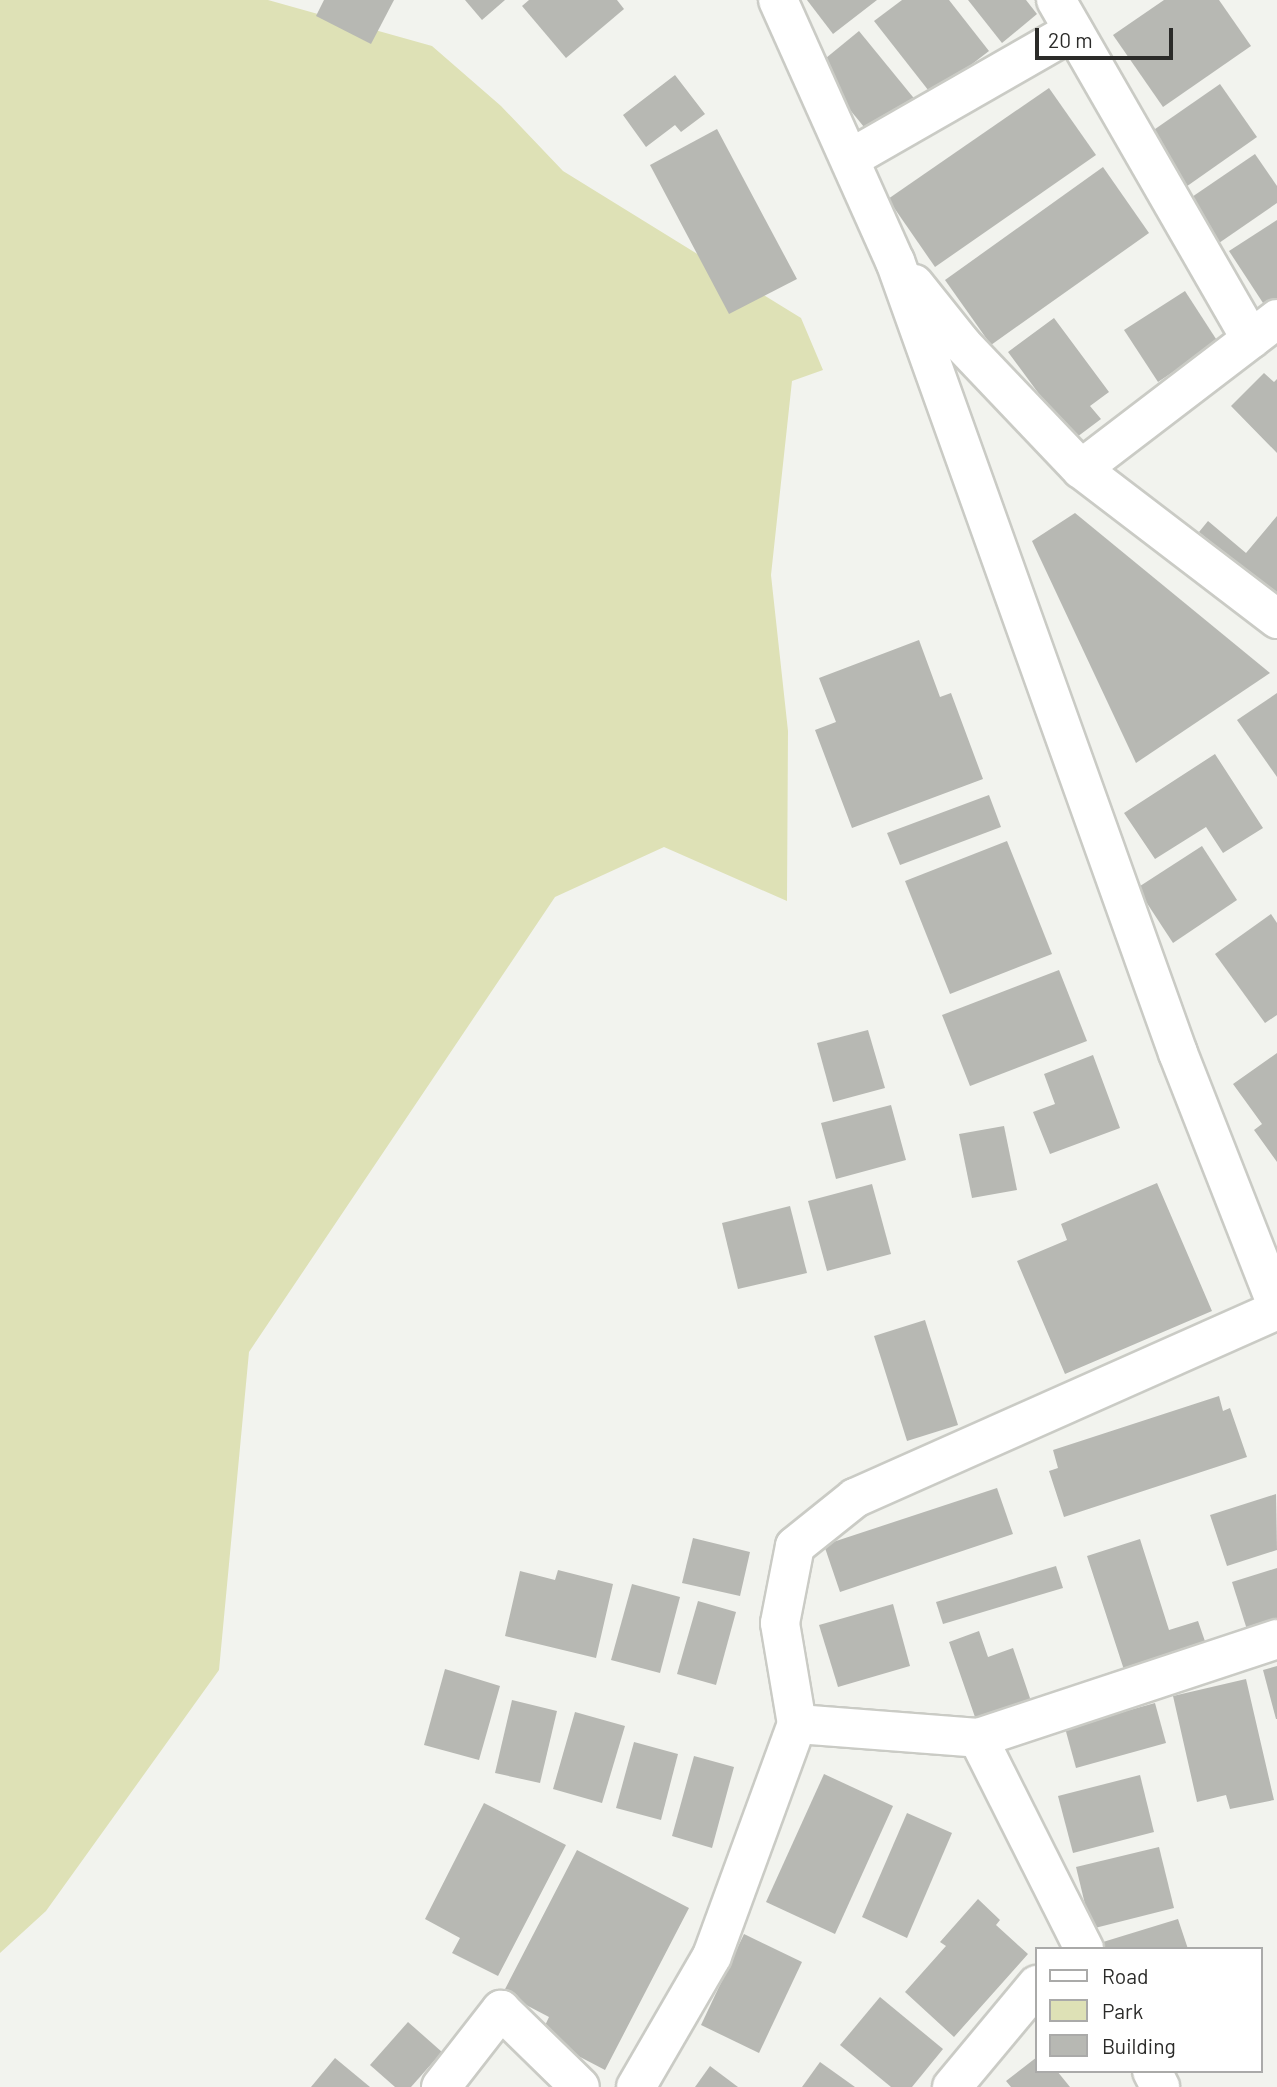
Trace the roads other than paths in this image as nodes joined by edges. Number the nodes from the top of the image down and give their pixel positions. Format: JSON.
{"nodes":[{"id":1,"x":778,"y":0,"type":"edge"},
{"id":2,"x":1065,"y":16,"type":"edge"},
{"id":3,"x":851,"y":158,"type":"junction"},
{"id":4,"x":895,"y":261,"type":"junction"},
{"id":5,"x":1264,"y":329,"type":"edge"},
{"id":6,"x":1081,"y":469,"type":"junction"},
{"id":7,"x":1277,"y":619,"type":"edge"},
{"id":8,"x":1277,"y":1308,"type":"edge"},
{"id":9,"x":1277,"y":1639,"type":"edge"},
{"id":10,"x":797,"y":1724,"type":"junction"},
{"id":11,"x":978,"y":1738,"type":"junction"},
{"id":12,"x":1076,"y":1945,"type":"edge"},
{"id":13,"x":1036,"y":1986,"type":"edge"},
{"id":14,"x":441,"y":2087,"type":"edge"},
{"id":15,"x":580,"y":2087,"type":"edge"},
{"id":16,"x":636,"y":2087,"type":"edge"},
{"id":17,"x":952,"y":2087,"type":"edge"}],
"edges":[{"from":1,"to":3,"type":"street"},
{"from":2,"to":3,"type":"street"},
{"from":2,"to":5,"type":"street"},
{"from":3,"to":4,"type":"street"},
{"from":4,"to":6,"type":"street"},
{"from":4,"to":8,"type":"street"},
{"from":5,"to":6,"type":"street"},
{"from":6,"to":7,"type":"street"},
{"from":8,"to":10,"type":"street"},
{"from":9,"to":11,"type":"street"},
{"from":10,"to":11,"type":"street"},
{"from":10,"to":16,"type":"street"},
{"from":11,"to":12,"type":"street"},
{"from":13,"to":17,"type":"street"},
{"from":14,"to":15,"type":"street"}]}
